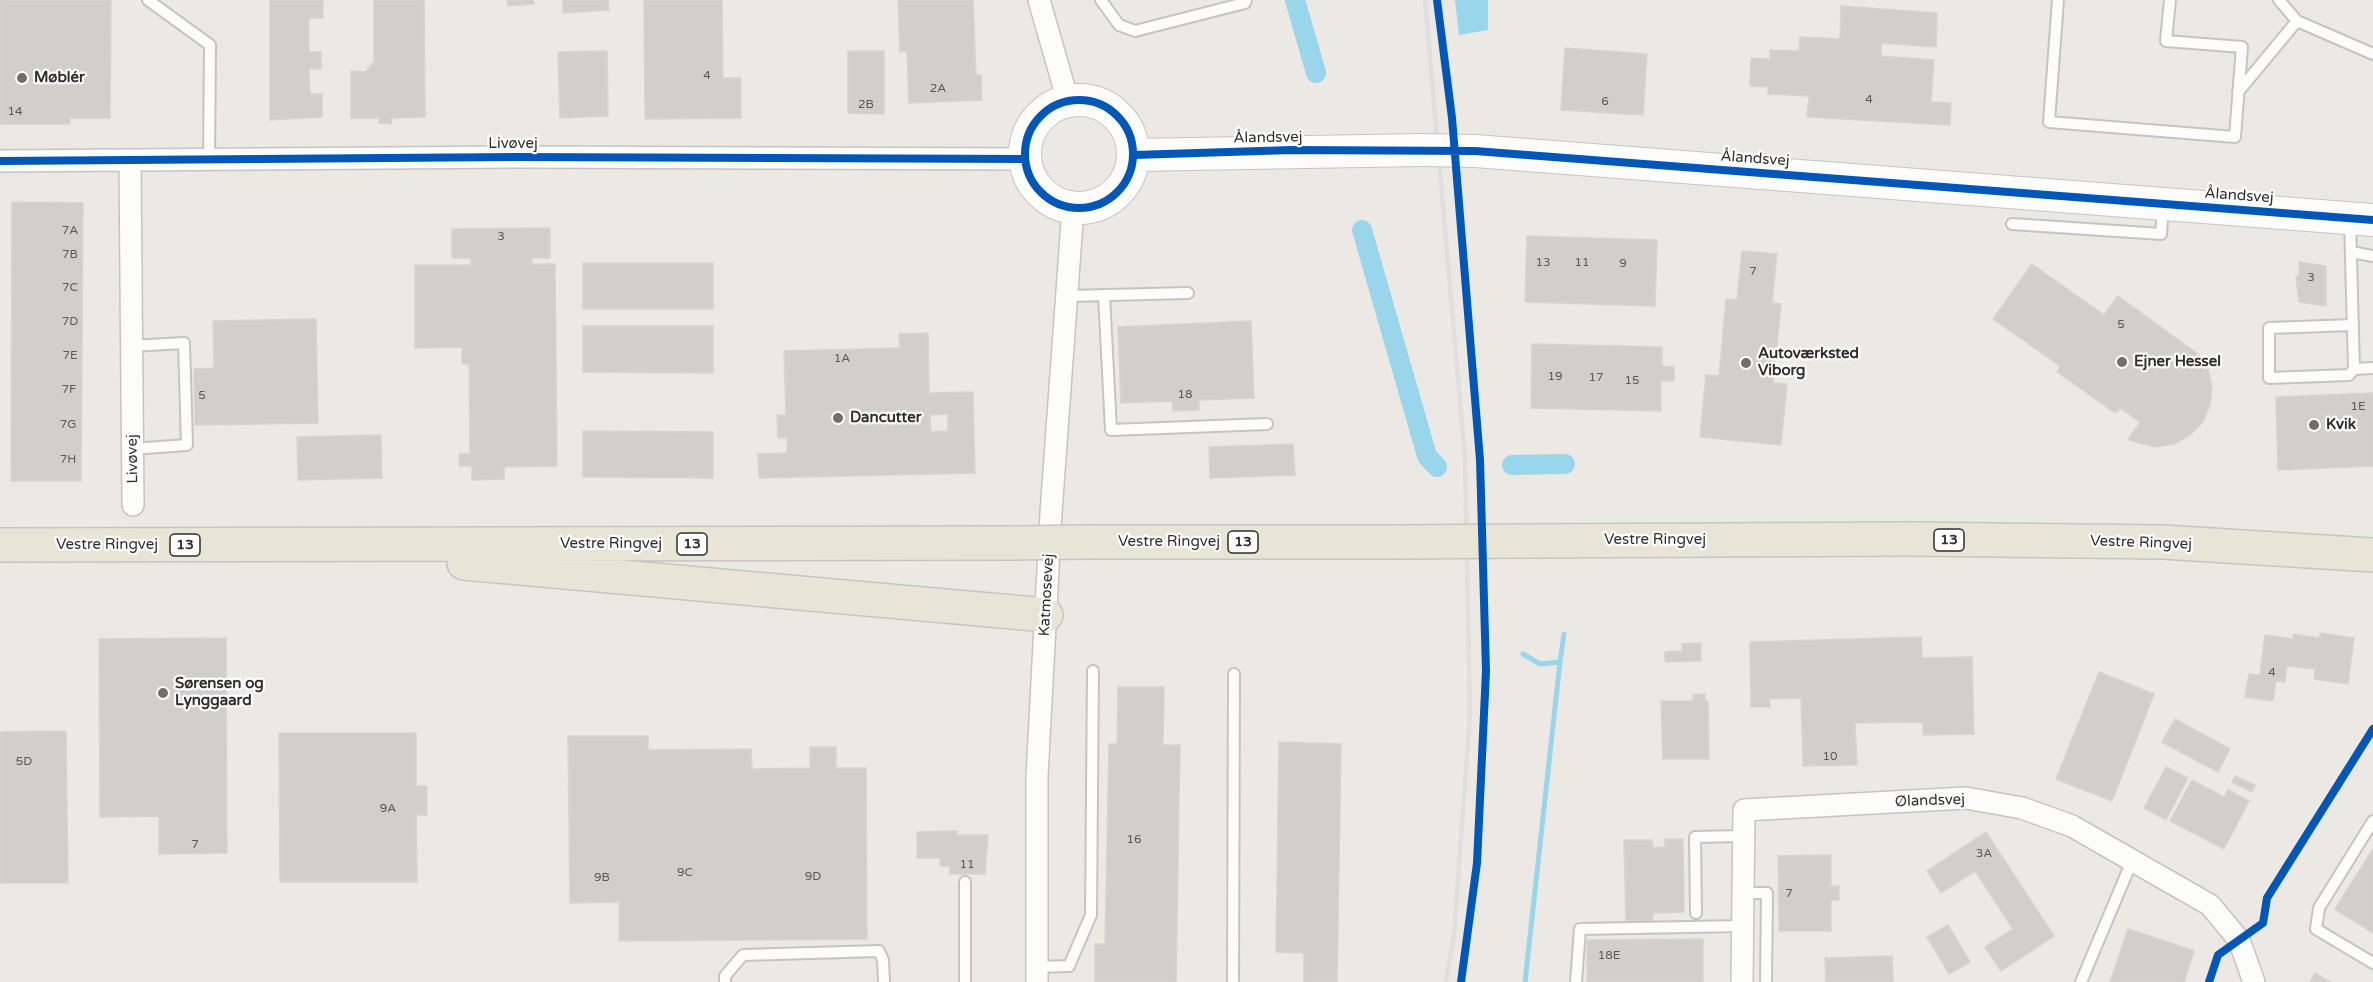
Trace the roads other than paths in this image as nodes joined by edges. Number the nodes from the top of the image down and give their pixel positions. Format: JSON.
{"nodes":[{"id":1,"x":148,"y":0,"type":"edge"},
{"id":2,"x":1039,"y":0,"type":"edge"},
{"id":3,"x":1101,"y":0,"type":"edge"},
{"id":4,"x":1246,"y":0,"type":"edge"},
{"id":5,"x":2058,"y":0,"type":"edge"},
{"id":6,"x":2170,"y":0,"type":"edge"},
{"id":7,"x":2279,"y":0,"type":"edge"},
{"id":8,"x":2297,"y":21,"type":"junction"},
{"id":9,"x":2373,"y":54,"type":"edge"},
{"id":10,"x":2238,"y":92,"type":"junction"},
{"id":11,"x":1068,"y":101,"type":"junction"},
{"id":12,"x":1134,"y":155,"type":"junction"},
{"id":13,"x":1025,"y":159,"type":"junction"},
{"id":14,"x":0,"y":161,"type":"edge"},
{"id":15,"x":209,"y":161,"type":"junction"},
{"id":16,"x":130,"y":162,"type":"junction"},
{"id":17,"x":2164,"y":203,"type":"junction"},
{"id":18,"x":1073,"y":208,"type":"junction"},
{"id":19,"x":2362,"y":219,"type":"edge"},
{"id":20,"x":2012,"y":224,"type":"dead end"},
{"id":21,"x":2351,"y":252,"type":"junction"},
{"id":22,"x":2373,"y":256,"type":"edge"},
{"id":23,"x":1188,"y":293,"type":"dead end"},
{"id":24,"x":1104,"y":295,"type":"junction"},
{"id":25,"x":1067,"y":296,"type":"junction"},
{"id":26,"x":2353,"y":325,"type":"junction"},
{"id":27,"x":132,"y":346,"type":"junction"},
{"id":28,"x":2373,"y":368,"type":"edge"},
{"id":29,"x":2354,"y":369,"type":"junction"},
{"id":30,"x":1267,"y":424,"type":"dead end"},
{"id":31,"x":132,"y":449,"type":"junction"},
{"id":32,"x":133,"y":505,"type":"dead end"},
{"id":33,"x":371,"y":544,"type":"junction"},
{"id":34,"x":0,"y":545,"type":"edge"},
{"id":35,"x":2373,"y":555,"type":"edge"},
{"id":36,"x":1046,"y":615,"type":"junction"},
{"id":37,"x":1093,"y":671,"type":"dead end"},
{"id":38,"x":1234,"y":674,"type":"dead end"},
{"id":39,"x":2373,"y":821,"type":"edge"},
{"id":40,"x":1743,"y":836,"type":"junction"},
{"id":41,"x":2132,"y":861,"type":"junction"},
{"id":42,"x":965,"y":882,"type":"dead end"},
{"id":43,"x":1743,"y":893,"type":"junction"},
{"id":44,"x":1696,"y":913,"type":"dead end"},
{"id":45,"x":1743,"y":926,"type":"junction"},
{"id":46,"x":2373,"y":963,"type":"edge"},
{"id":47,"x":1037,"y":974,"type":"edge"},
{"id":48,"x":725,"y":982,"type":"edge"},
{"id":49,"x":884,"y":982,"type":"edge"},
{"id":50,"x":964,"y":982,"type":"edge"},
{"id":51,"x":1233,"y":982,"type":"edge"},
{"id":52,"x":1576,"y":982,"type":"edge"},
{"id":53,"x":1742,"y":982,"type":"edge"},
{"id":54,"x":1766,"y":982,"type":"edge"},
{"id":55,"x":2081,"y":982,"type":"edge"},
{"id":56,"x":2254,"y":982,"type":"edge"}],
"edges":[{"from":1,"to":15,"type":"lane"},
{"from":2,"to":11,"type":"street"},
{"from":3,"to":4,"type":"lane"},
{"from":5,"to":10,"type":"lane"},
{"from":6,"to":10,"type":"lane"},
{"from":7,"to":8,"type":"lane"},
{"from":8,"to":9,"type":"lane"},
{"from":8,"to":10,"type":"lane"},
{"from":11,"to":12,"type":"street"},
{"from":11,"to":13,"type":"street"},
{"from":12,"to":17,"type":"street","name":"Ålandsvej","bridge":true},
{"from":12,"to":18,"type":"street"},
{"from":13,"to":15,"type":"street","name":"Livøvej"},
{"from":13,"to":18,"type":"street"},
{"from":14,"to":16,"type":"street","name":"Livøvej"},
{"from":15,"to":16,"type":"street","name":"Livøvej"},
{"from":16,"to":27,"type":"street","name":"Livøvej"},
{"from":17,"to":19,"type":"street","name":"Ålandsvej"},
{"from":17,"to":20,"type":"lane"},
{"from":18,"to":25,"type":"street","name":"Katmosevej"},
{"from":19,"to":21,"type":"lane"},
{"from":21,"to":22,"type":"lane"},
{"from":21,"to":26,"type":"lane"},
{"from":23,"to":24,"type":"lane"},
{"from":24,"to":25,"type":"lane"},
{"from":24,"to":30,"type":"lane"},
{"from":25,"to":36,"type":"street","name":"Katmosevej"},
{"from":26,"to":29,"type":"lane"},
{"from":26,"to":29,"type":"lane"},
{"from":27,"to":31,"type":"street","name":"Livøvej"},
{"from":27,"to":31,"type":"lane"},
{"from":28,"to":29,"type":"lane"},
{"from":31,"to":32,"type":"street","name":"Livøvej"},
{"from":33,"to":34,"type":"main road","name":"Vestre Ringvej","number":"13"},
{"from":33,"to":35,"type":"main road","name":"Vestre Ringvej","number":"13","bridge":true},
{"from":33,"to":36,"type":"main road"},
{"from":36,"to":47,"type":"street","name":"Katmosevej"},
{"from":37,"to":47,"type":"lane"},
{"from":38,"to":51,"type":"lane"},
{"from":39,"to":46,"type":"lane"},
{"from":40,"to":41,"type":"street","name":"Ølandsvej"},
{"from":40,"to":43,"type":"street","name":"Ølandsvej"},
{"from":40,"to":44,"type":"lane"},
{"from":41,"to":55,"type":"lane"},
{"from":41,"to":56,"type":"street","name":"Ølandsvej"},
{"from":42,"to":50,"type":"lane"},
{"from":43,"to":45,"type":"street","name":"Ølandsvej"},
{"from":43,"to":54,"type":"lane"},
{"from":45,"to":52,"type":"lane"},
{"from":45,"to":53,"type":"street","name":"Ølandsvej"},
{"from":48,"to":49,"type":"lane"}]}
